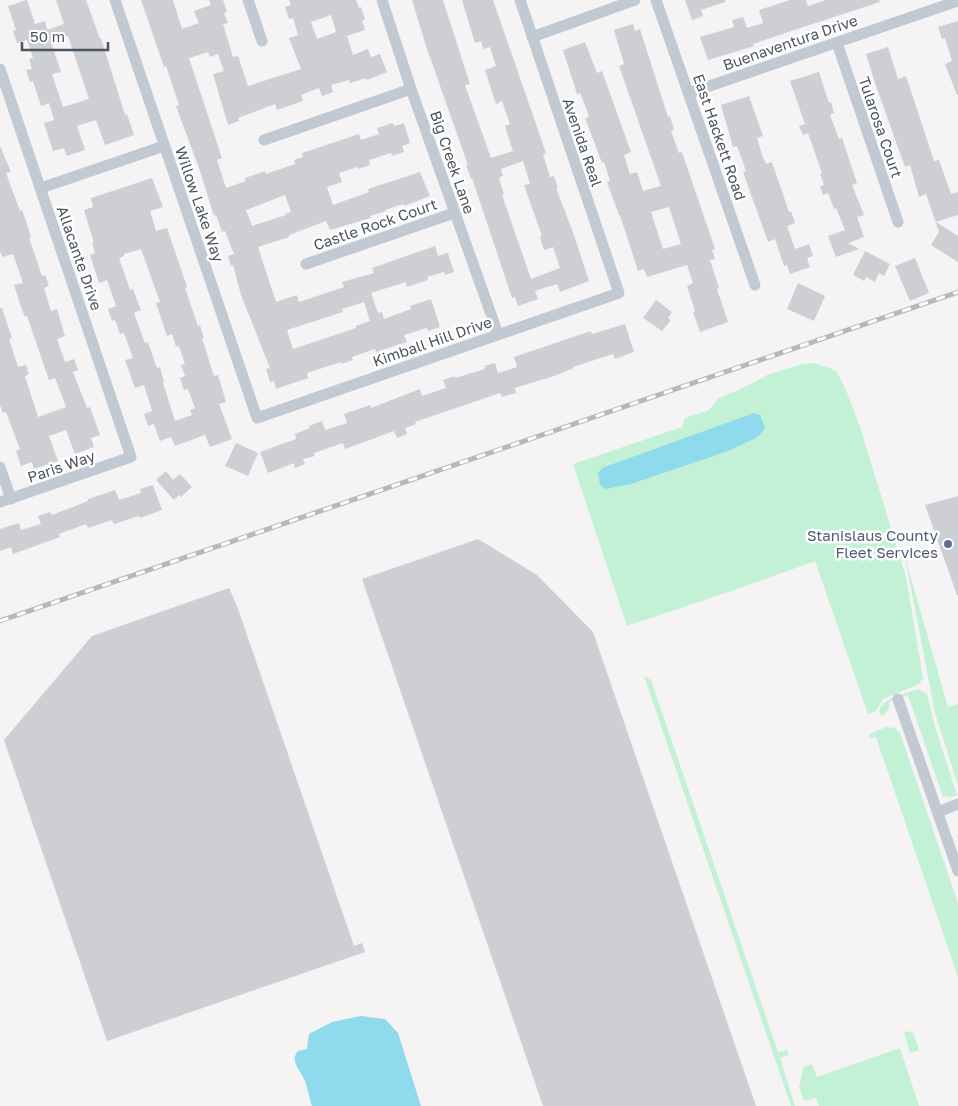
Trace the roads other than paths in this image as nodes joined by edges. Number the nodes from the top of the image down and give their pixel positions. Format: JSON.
{"nodes":[{"id":1,"x":115,"y":0,"type":"edge"},
{"id":2,"x":248,"y":0,"type":"edge"},
{"id":3,"x":382,"y":0,"type":"edge"},
{"id":4,"x":520,"y":0,"type":"edge"},
{"id":5,"x":635,"y":0,"type":"edge"},
{"id":6,"x":656,"y":0,"type":"edge"},
{"id":7,"x":958,"y":1,"type":"edge"},
{"id":8,"x":532,"y":37,"type":"junction"},
{"id":9,"x":262,"y":41,"type":"dead end"},
{"id":10,"x":837,"y":43,"type":"junction"},
{"id":11,"x":0,"y":69,"type":"edge"},
{"id":12,"x":411,"y":89,"type":"junction"},
{"id":13,"x":689,"y":93,"type":"junction"},
{"id":14,"x":264,"y":140,"type":"dead end"},
{"id":15,"x":164,"y":146,"type":"junction"},
{"id":16,"x":41,"y":188,"type":"junction"},
{"id":17,"x":454,"y":213,"type":"junction"},
{"id":18,"x":898,"y":222,"type":"dead end"},
{"id":19,"x":306,"y":264,"type":"dead end"},
{"id":20,"x":755,"y":285,"type":"dead end"},
{"id":21,"x":619,"y":293,"type":"joint"},
{"id":22,"x":498,"y":334,"type":"junction"},
{"id":23,"x":257,"y":418,"type":"joint"},
{"id":24,"x":132,"y":457,"type":"joint"},
{"id":25,"x":0,"y":467,"type":"edge"},
{"id":26,"x":5,"y":501,"type":"edge"},
{"id":27,"x":898,"y":699,"type":"dead end"},
{"id":28,"x":958,"y":804,"type":"edge"},
{"id":29,"x":938,"y":812,"type":"junction"},
{"id":30,"x":958,"y":871,"type":"edge"}],
"edges":[{"from":1,"to":15,"type":"street","name":"Willow Lake Way"},
{"from":2,"to":9,"type":"street"},
{"from":3,"to":12,"type":"street","name":"Big Creek Lane"},
{"from":4,"to":8,"type":"street","name":"Avenida Real"},
{"from":5,"to":8,"type":"street"},
{"from":6,"to":13,"type":"street","name":"East Hackett Road"},
{"from":7,"to":10,"type":"street","name":"Buenaventura Drive"},
{"from":8,"to":21,"type":"street","name":"Avenida Real"},
{"from":10,"to":13,"type":"street","name":"Buenaventura Drive"},
{"from":10,"to":18,"type":"street","name":"Tularosa Court"},
{"from":11,"to":16,"type":"street","name":"Allacante Drive"},
{"from":12,"to":14,"type":"street"},
{"from":12,"to":17,"type":"street","name":"Big Creek Lane"},
{"from":13,"to":20,"type":"street","name":"East Hackett Road"},
{"from":15,"to":16,"type":"street"},
{"from":15,"to":23,"type":"street","name":"Willow Lake Way"},
{"from":16,"to":24,"type":"street","name":"Allacante Drive"},
{"from":17,"to":19,"type":"street","name":"Castle Rock Court"},
{"from":17,"to":22,"type":"street","name":"Big Creek Lane"},
{"from":21,"to":22,"type":"street","name":"Kimball Hill Drive"},
{"from":22,"to":23,"type":"street","name":"Kimball Hill Drive"},
{"from":24,"to":26,"type":"street","name":"Paris Way"},
{"from":25,"to":26,"type":"street"},
{"from":27,"to":29,"type":"street"},
{"from":28,"to":29,"type":"street"},
{"from":29,"to":30,"type":"street"}]}
